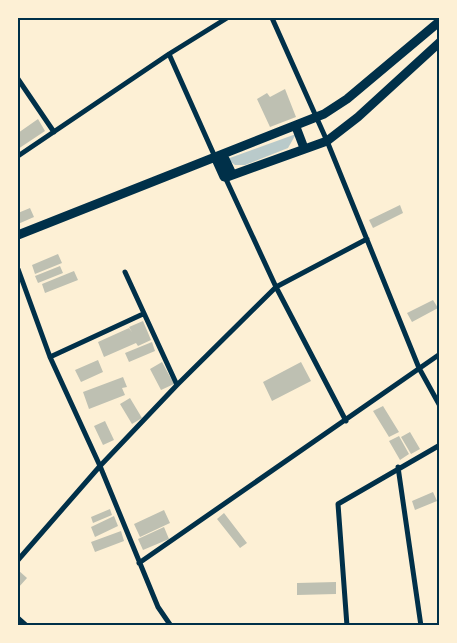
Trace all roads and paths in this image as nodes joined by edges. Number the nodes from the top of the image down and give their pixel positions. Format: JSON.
{"nodes":[{"id":1,"x":227,"y":18,"type":"edge"},
{"id":2,"x":272,"y":18,"type":"edge"},
{"id":3,"x":440,"y":21,"type":"edge"},
{"id":4,"x":440,"y":42,"type":"edge"},
{"id":5,"x":169,"y":54,"type":"junction"},
{"id":6,"x":18,"y":79,"type":"edge"},
{"id":7,"x":316,"y":117,"type":"junction"},
{"id":8,"x":296,"y":126,"type":"junction"},
{"id":9,"x":54,"y":132,"type":"junction"},
{"id":10,"x":328,"y":141,"type":"junction"},
{"id":11,"x":304,"y":148,"type":"junction"},
{"id":12,"x":18,"y":156,"type":"edge"},
{"id":13,"x":219,"y":156,"type":"junction"},
{"id":14,"x":228,"y":176,"type":"junction"},
{"id":15,"x":18,"y":235,"type":"edge"},
{"id":16,"x":367,"y":239,"type":"junction"},
{"id":17,"x":18,"y":269,"type":"edge"},
{"id":18,"x":125,"y":272,"type":"dead end"},
{"id":19,"x":276,"y":287,"type":"junction"},
{"id":20,"x":143,"y":314,"type":"junction"},
{"id":21,"x":440,"y":354,"type":"edge"},
{"id":22,"x":50,"y":357,"type":"junction"},
{"id":23,"x":420,"y":368,"type":"junction"},
{"id":24,"x":177,"y":385,"type":"junction"},
{"id":25,"x":440,"y":406,"type":"edge"},
{"id":26,"x":346,"y":420,"type":"junction"},
{"id":27,"x":440,"y":444,"type":"edge"},
{"id":28,"x":100,"y":466,"type":"junction"},
{"id":29,"x":398,"y":467,"type":"junction"},
{"id":30,"x":18,"y":560,"type":"edge"},
{"id":31,"x":139,"y":563,"type":"junction"},
{"id":32,"x":18,"y":618,"type":"edge"},
{"id":33,"x":27,"y":626,"type":"edge"},
{"id":34,"x":171,"y":626,"type":"edge"},
{"id":35,"x":347,"y":626,"type":"edge"},
{"id":36,"x":421,"y":626,"type":"edge"}],
"edges":[{"from":1,"to":5,"type":"street"},
{"from":2,"to":7,"type":"street"},
{"from":3,"to":7,"type":"main road"},
{"from":4,"to":10,"type":"main road"},
{"from":5,"to":9,"type":"street"},
{"from":5,"to":13,"type":"street"},
{"from":6,"to":9,"type":"street"},
{"from":7,"to":8,"type":"main road"},
{"from":7,"to":10,"type":"street"},
{"from":8,"to":11,"type":"main road"},
{"from":8,"to":13,"type":"main road"},
{"from":9,"to":12,"type":"street"},
{"from":10,"to":11,"type":"main road"},
{"from":10,"to":16,"type":"street"},
{"from":11,"to":14,"type":"main road"},
{"from":13,"to":14,"type":"main road"},
{"from":13,"to":15,"type":"main road"},
{"from":14,"to":19,"type":"street"},
{"from":16,"to":19,"type":"street"},
{"from":16,"to":23,"type":"street"},
{"from":17,"to":22,"type":"street"},
{"from":18,"to":20,"type":"street"},
{"from":19,"to":24,"type":"street"},
{"from":19,"to":26,"type":"street"},
{"from":20,"to":22,"type":"street"},
{"from":20,"to":24,"type":"street"},
{"from":21,"to":23,"type":"street"},
{"from":22,"to":28,"type":"street"},
{"from":23,"to":25,"type":"street"},
{"from":23,"to":26,"type":"street"},
{"from":24,"to":28,"type":"street"},
{"from":26,"to":31,"type":"street"},
{"from":27,"to":29,"type":"street"},
{"from":28,"to":30,"type":"street"},
{"from":28,"to":31,"type":"street"},
{"from":29,"to":35,"type":"street"},
{"from":29,"to":36,"type":"street"},
{"from":31,"to":34,"type":"street"},
{"from":32,"to":33,"type":"street"}]}
